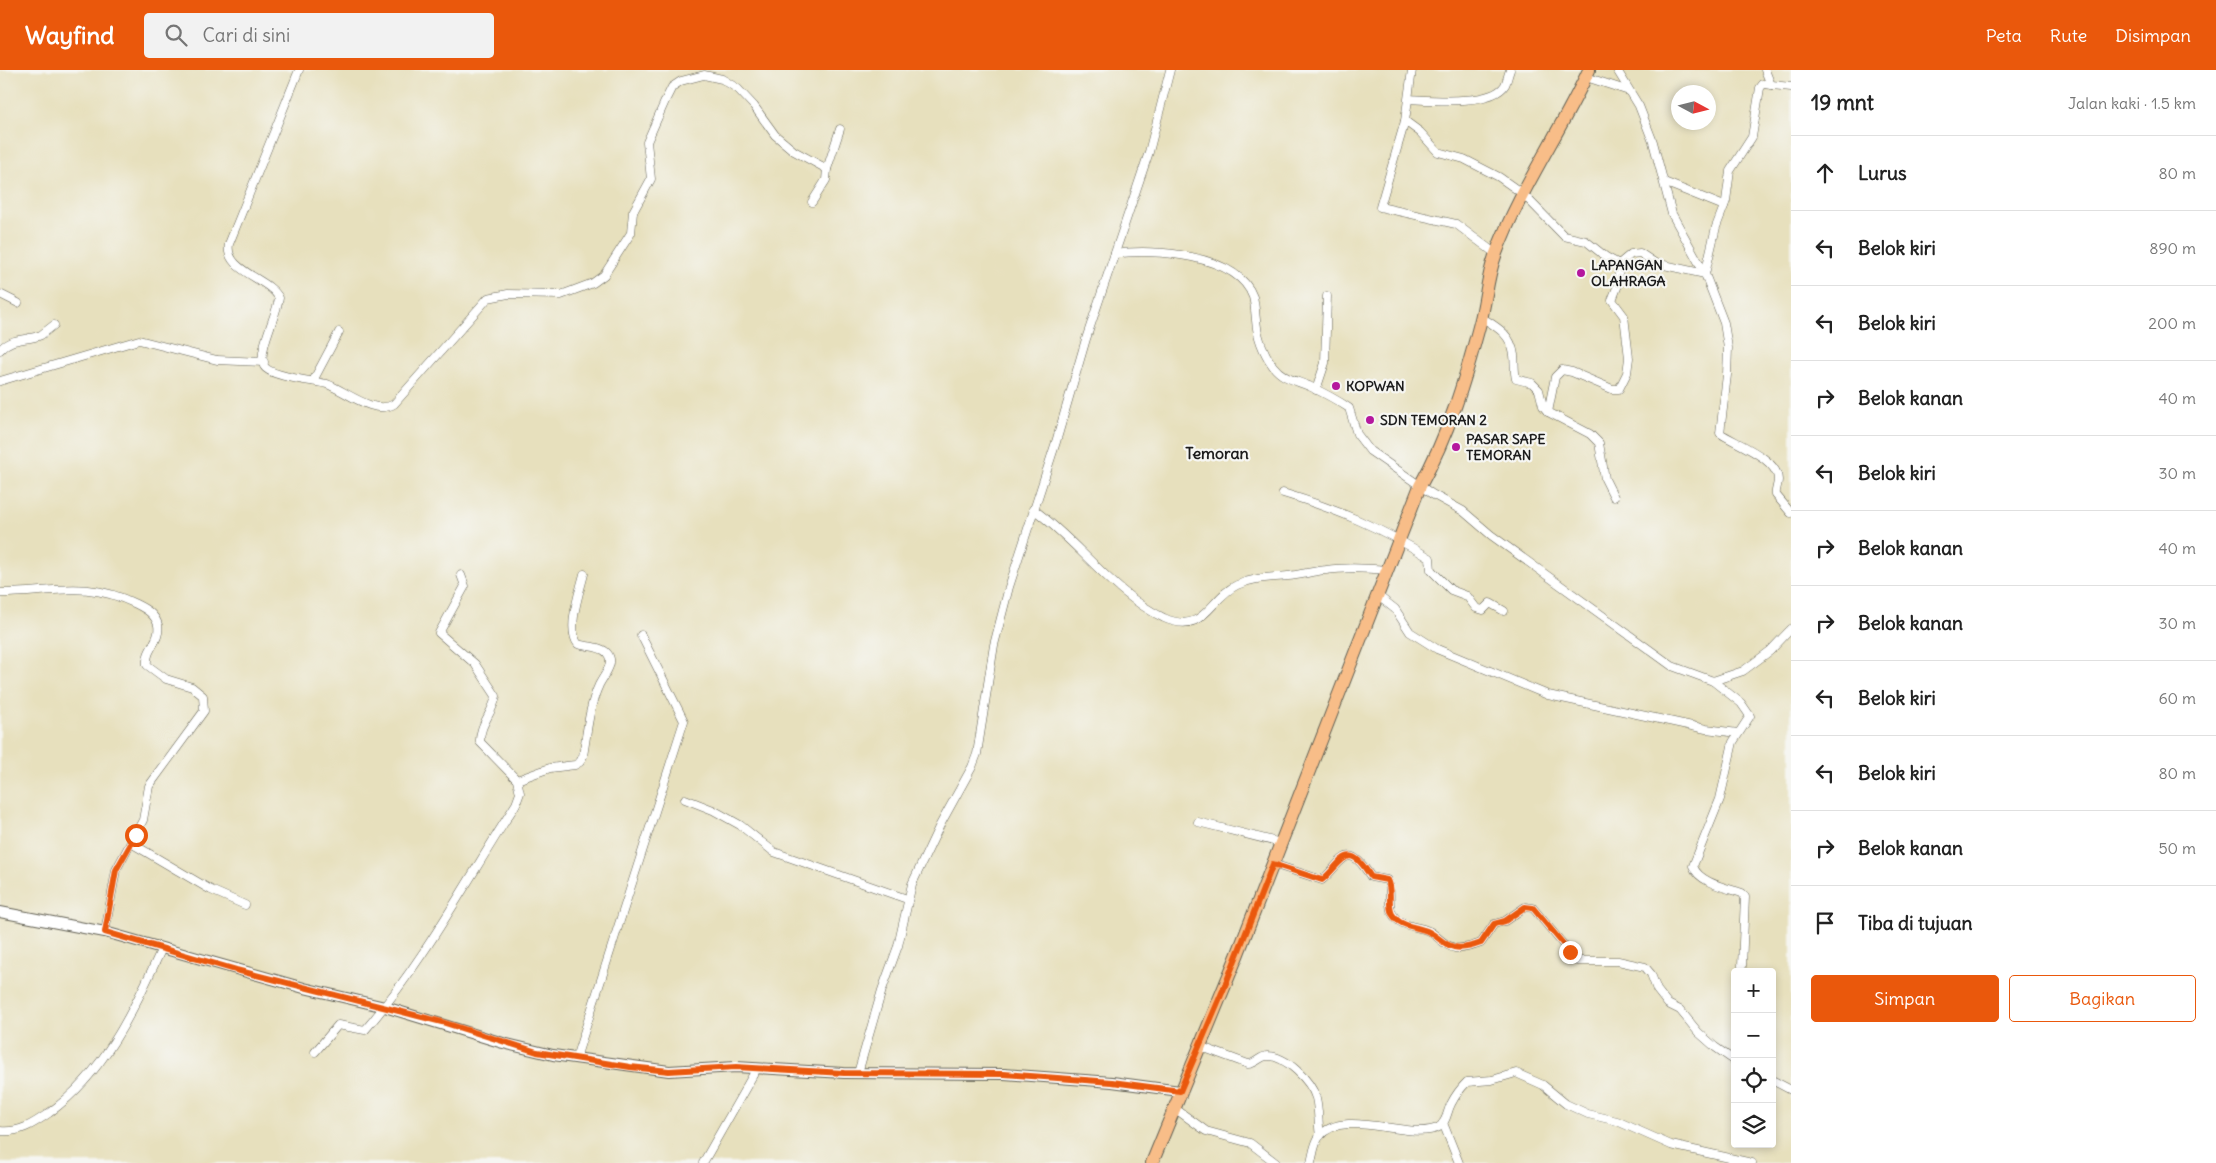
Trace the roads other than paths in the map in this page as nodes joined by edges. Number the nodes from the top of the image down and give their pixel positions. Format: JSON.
{"nodes":[{"id":1,"x":299,"y":70,"type":"edge"},
{"id":2,"x":724,"y":70,"type":"edge"},
{"id":3,"x":1170,"y":70,"type":"edge"},
{"id":4,"x":1412,"y":70,"type":"edge"},
{"id":5,"x":1510,"y":70,"type":"edge"},
{"id":6,"x":1617,"y":70,"type":"edge"},
{"id":7,"x":1765,"y":70,"type":"edge"},
{"id":8,"x":1588,"y":74,"type":"edge"},
{"id":9,"x":722,"y":79,"type":"junction"},
{"id":10,"x":1771,"y":85,"type":"junction"},
{"id":11,"x":1791,"y":86,"type":"edge"},
{"id":12,"x":1629,"y":90,"type":"junction"},
{"id":13,"x":1409,"y":99,"type":"junction"},
{"id":14,"x":1405,"y":121,"type":"junction"},
{"id":15,"x":840,"y":128,"type":"dead end"},
{"id":16,"x":827,"y":169,"type":"junction"},
{"id":17,"x":1664,"y":182,"type":"junction"},
{"id":18,"x":1523,"y":194,"type":"junction"},
{"id":19,"x":812,"y":202,"type":"dead end"},
{"id":20,"x":1724,"y":206,"type":"junction"},
{"id":21,"x":1115,"y":254,"type":"junction"},
{"id":22,"x":1496,"y":254,"type":"junction"},
{"id":23,"x":1619,"y":264,"type":"junction"},
{"id":24,"x":1705,"y":274,"type":"junction"},
{"id":25,"x":0,"y":294,"type":"edge"},
{"id":26,"x":1327,"y":296,"type":"dead end"},
{"id":27,"x":18,"y":303,"type":"dead end"},
{"id":28,"x":1481,"y":318,"type":"junction"},
{"id":29,"x":54,"y":325,"type":"dead end"},
{"id":30,"x":339,"y":332,"type":"dead end"},
{"id":31,"x":0,"y":350,"type":"edge"},
{"id":32,"x":264,"y":362,"type":"junction"},
{"id":33,"x":0,"y":381,"type":"edge"},
{"id":34,"x":313,"y":381,"type":"junction"},
{"id":35,"x":1316,"y":390,"type":"junction"},
{"id":36,"x":1548,"y":412,"type":"junction"},
{"id":37,"x":1420,"y":486,"type":"junction"},
{"id":38,"x":1283,"y":493,"type":"dead end"},
{"id":39,"x":1614,"y":498,"type":"dead end"},
{"id":40,"x":1033,"y":508,"type":"junction"},
{"id":41,"x":1791,"y":513,"type":"edge"},
{"id":42,"x":1399,"y":539,"type":"junction"},
{"id":43,"x":1386,"y":570,"type":"junction"},
{"id":44,"x":584,"y":574,"type":"dead end"},
{"id":45,"x":461,"y":575,"type":"dead end"},
{"id":46,"x":0,"y":593,"type":"edge"},
{"id":47,"x":1377,"y":595,"type":"junction"},
{"id":48,"x":1504,"y":611,"type":"dead end"},
{"id":49,"x":1791,"y":629,"type":"edge"},
{"id":50,"x":641,"y":635,"type":"dead end"},
{"id":51,"x":1713,"y":681,"type":"junction"},
{"id":52,"x":1738,"y":733,"type":"junction"},
{"id":53,"x":517,"y":780,"type":"junction"},
{"id":54,"x":685,"y":799,"type":"dead end"},
{"id":55,"x":1198,"y":822,"type":"dead end"},
{"id":56,"x":131,"y":843,"type":"junction"},
{"id":57,"x":1281,"y":843,"type":"junction"},
{"id":58,"x":1273,"y":864,"type":"junction"},
{"id":59,"x":908,"y":899,"type":"junction"},
{"id":60,"x":245,"y":905,"type":"dead end"},
{"id":61,"x":0,"y":912,"type":"edge"},
{"id":62,"x":105,"y":932,"type":"junction"},
{"id":63,"x":162,"y":948,"type":"junction"},
{"id":64,"x":1742,"y":966,"type":"dead end"},
{"id":65,"x":385,"y":1006,"type":"junction"},
{"id":66,"x":1199,"y":1046,"type":"junction"},
{"id":67,"x":315,"y":1052,"type":"dead end"},
{"id":68,"x":576,"y":1058,"type":"junction"},
{"id":69,"x":1731,"y":1058,"type":"edge"},
{"id":70,"x":757,"y":1068,"type":"junction"},
{"id":71,"x":858,"y":1073,"type":"junction"},
{"id":72,"x":1776,"y":1082,"type":"edge"},
{"id":73,"x":1791,"y":1090,"type":"edge"},
{"id":74,"x":1180,"y":1091,"type":"junction"},
{"id":75,"x":1173,"y":1107,"type":"junction"},
{"id":76,"x":1443,"y":1123,"type":"junction"},
{"id":77,"x":0,"y":1131,"type":"edge"},
{"id":78,"x":1320,"y":1136,"type":"junction"},
{"id":79,"x":703,"y":1163,"type":"edge"},
{"id":80,"x":1152,"y":1163,"type":"edge"},
{"id":81,"x":1276,"y":1163,"type":"edge"},
{"id":82,"x":1311,"y":1163,"type":"edge"},
{"id":83,"x":1459,"y":1163,"type":"edge"},
{"id":84,"x":1752,"y":1163,"type":"edge"}],
"edges":[{"from":1,"to":32,"type":"street"},
{"from":2,"to":9,"type":"street"},
{"from":3,"to":21,"type":"street"},
{"from":4,"to":13,"type":"street"},
{"from":5,"to":13,"type":"street"},
{"from":6,"to":12,"type":"street"},
{"from":7,"to":10,"type":"street"},
{"from":8,"to":12,"type":"street"},
{"from":8,"to":18,"type":"main road"},
{"from":9,"to":16,"type":"street"},
{"from":9,"to":34,"type":"street"},
{"from":10,"to":11,"type":"street"},
{"from":10,"to":20,"type":"street"},
{"from":12,"to":17,"type":"street"},
{"from":13,"to":14,"type":"street"},
{"from":14,"to":18,"type":"street"},
{"from":14,"to":22,"type":"street"},
{"from":15,"to":16,"type":"street"},
{"from":16,"to":19,"type":"street"},
{"from":17,"to":20,"type":"street"},
{"from":17,"to":24,"type":"street"},
{"from":18,"to":22,"type":"main road"},
{"from":18,"to":23,"type":"street"},
{"from":20,"to":24,"type":"street"},
{"from":21,"to":35,"type":"street"},
{"from":21,"to":40,"type":"street"},
{"from":22,"to":28,"type":"main road"},
{"from":23,"to":24,"type":"street"},
{"from":23,"to":36,"type":"street"},
{"from":24,"to":41,"type":"street"},
{"from":25,"to":27,"type":"street"},
{"from":26,"to":35,"type":"street"},
{"from":28,"to":36,"type":"street"},
{"from":28,"to":37,"type":"main road"},
{"from":29,"to":31,"type":"street"},
{"from":30,"to":34,"type":"street"},
{"from":32,"to":33,"type":"street"},
{"from":32,"to":34,"type":"street"},
{"from":35,"to":37,"type":"street"},
{"from":36,"to":39,"type":"street"},
{"from":37,"to":42,"type":"main road"},
{"from":37,"to":51,"type":"street"},
{"from":38,"to":42,"type":"street"},
{"from":40,"to":43,"type":"street"},
{"from":40,"to":59,"type":"street"},
{"from":42,"to":43,"type":"main road"},
{"from":42,"to":48,"type":"street"},
{"from":43,"to":47,"type":"main road"},
{"from":44,"to":53,"type":"street"},
{"from":45,"to":53,"type":"street"},
{"from":46,"to":56,"type":"street"},
{"from":47,"to":52,"type":"street"},
{"from":47,"to":57,"type":"main road"},
{"from":49,"to":51,"type":"street"},
{"from":50,"to":68,"type":"street"},
{"from":51,"to":52,"type":"street"},
{"from":52,"to":64,"type":"street"},
{"from":53,"to":65,"type":"street"},
{"from":54,"to":59,"type":"street"},
{"from":55,"to":57,"type":"street"},
{"from":56,"to":60,"type":"street"},
{"from":56,"to":62,"type":"street"},
{"from":57,"to":58,"type":"main road"},
{"from":58,"to":66,"type":"main road"},
{"from":58,"to":69,"type":"street"},
{"from":59,"to":71,"type":"street"},
{"from":61,"to":62,"type":"street"},
{"from":62,"to":63,"type":"street"},
{"from":63,"to":65,"type":"street"},
{"from":63,"to":77,"type":"street"},
{"from":65,"to":67,"type":"street"},
{"from":65,"to":68,"type":"street"},
{"from":66,"to":74,"type":"main road"},
{"from":66,"to":78,"type":"street"},
{"from":68,"to":70,"type":"street"},
{"from":70,"to":71,"type":"street"},
{"from":70,"to":79,"type":"street"},
{"from":71,"to":74,"type":"street"},
{"from":72,"to":73,"type":"street"},
{"from":74,"to":75,"type":"main road"},
{"from":75,"to":80,"type":"main road"},
{"from":75,"to":81,"type":"street"},
{"from":76,"to":78,"type":"street"},
{"from":76,"to":83,"type":"street"},
{"from":76,"to":84,"type":"street"},
{"from":78,"to":82,"type":"street"}]}
